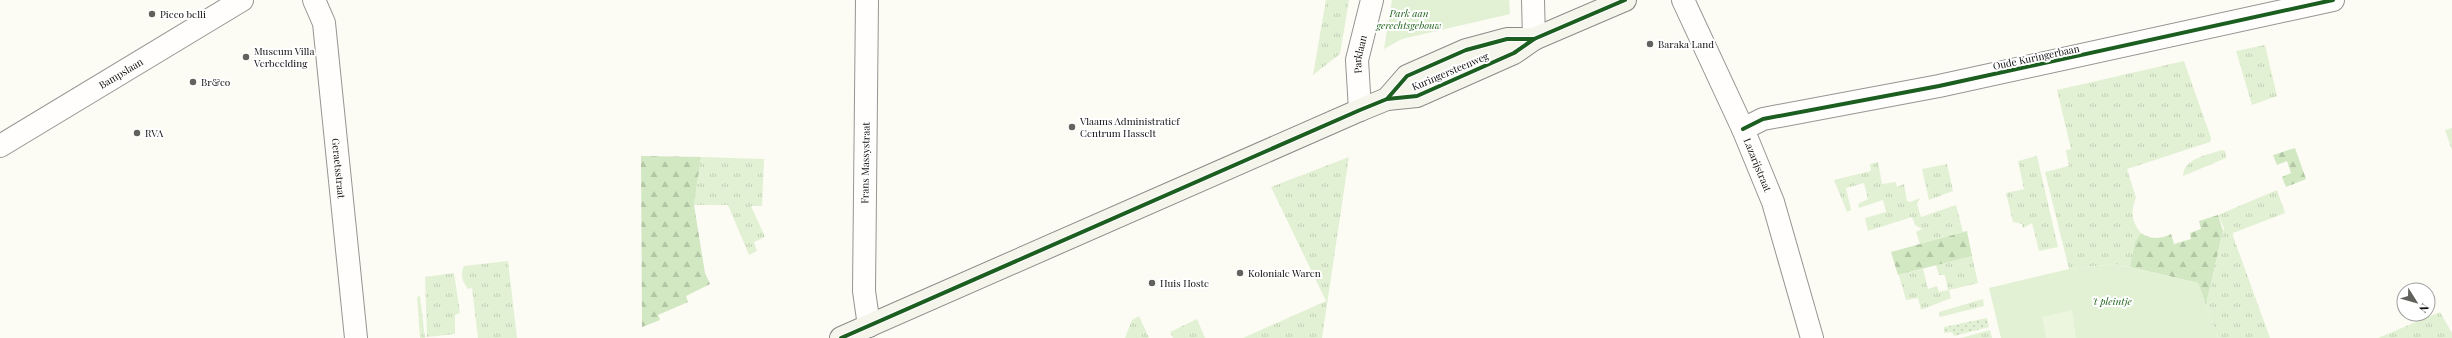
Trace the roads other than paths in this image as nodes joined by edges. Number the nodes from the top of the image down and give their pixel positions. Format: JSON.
{"nodes":[{"id":1,"x":242,"y":0,"type":"edge"},
{"id":2,"x":314,"y":0,"type":"edge"},
{"id":3,"x":867,"y":0,"type":"edge"},
{"id":4,"x":1372,"y":0,"type":"edge"},
{"id":5,"x":1533,"y":0,"type":"edge"},
{"id":6,"x":1624,"y":0,"type":"edge"},
{"id":7,"x":1683,"y":0,"type":"edge"},
{"id":8,"x":2333,"y":0,"type":"edge"},
{"id":9,"x":1534,"y":39,"type":"junction"},
{"id":10,"x":1360,"y":110,"type":"junction"},
{"id":11,"x":1743,"y":129,"type":"junction"},
{"id":12,"x":0,"y":146,"type":"edge"},
{"id":13,"x":869,"y":326,"type":"junction"},
{"id":14,"x":356,"y":338,"type":"edge"},
{"id":15,"x":842,"y":338,"type":"edge"},
{"id":16,"x":1812,"y":338,"type":"edge"}],
"edges":[{"from":1,"to":12,"type":"street","name":"Bampslaan"},
{"from":2,"to":14,"type":"street","name":"Geraetsstraat"},
{"from":3,"to":13,"type":"street","name":"Frans Massystraat"},
{"from":4,"to":10,"type":"street","name":"Parklaan"},
{"from":5,"to":9,"type":"street"},
{"from":6,"to":9,"type":"main road","name":"Kuringersteenweg"},
{"from":7,"to":11,"type":"street","name":"Lazarijstraat"},
{"from":8,"to":11,"type":"street","name":"Oude Kuringerbaan"},
{"from":9,"to":10,"type":"main road","name":"Kuringersteenweg"},
{"from":10,"to":13,"type":"main road","name":"Kuringersteenweg"},
{"from":11,"to":16,"type":"street","name":"Lazarijstraat"},
{"from":13,"to":15,"type":"main road","name":"Kuringersteenweg"}]}
